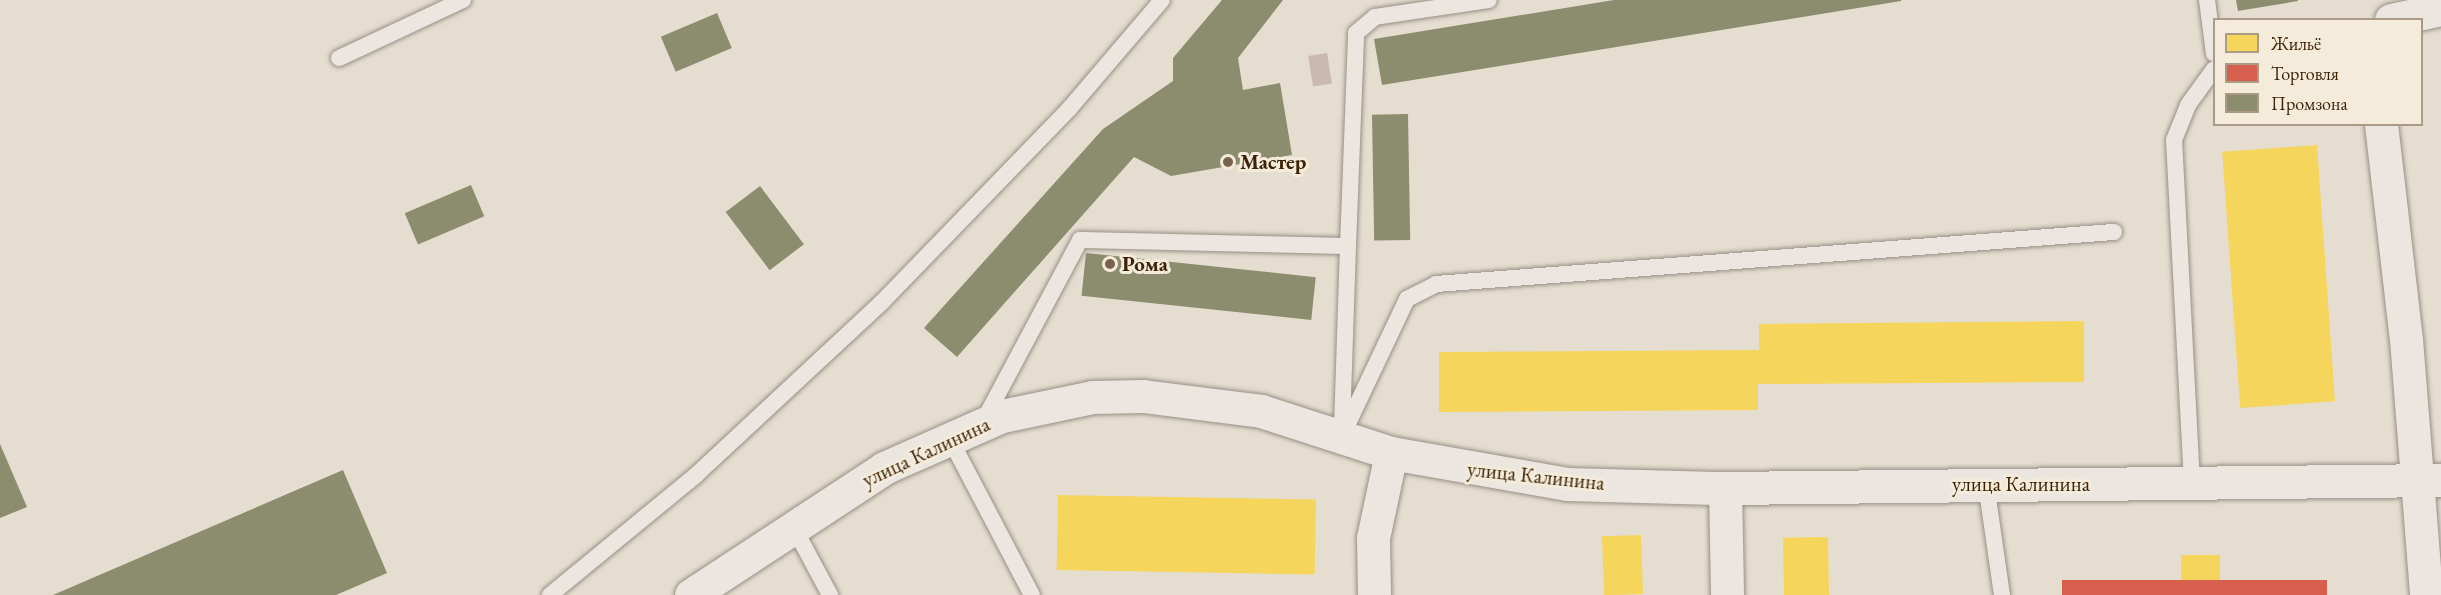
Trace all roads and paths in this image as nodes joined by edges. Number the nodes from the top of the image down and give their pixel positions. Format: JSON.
{"nodes":[{"id":1,"x":463,"y":0,"type":"edge"},
{"id":2,"x":1162,"y":0,"type":"edge"},
{"id":3,"x":1489,"y":0,"type":"edge"},
{"id":4,"x":2207,"y":0,"type":"edge"},
{"id":5,"x":2441,"y":9,"type":"edge"},
{"id":6,"x":2400,"y":18,"type":"edge"},
{"id":7,"x":2213,"y":46,"type":"edge"},
{"id":8,"x":339,"y":58,"type":"dead end"},
{"id":9,"x":2213,"y":70,"type":"edge"},
{"id":10,"x":2380,"y":126,"type":"edge"},
{"id":11,"x":2114,"y":232,"type":"dead end"},
{"id":12,"x":1348,"y":246,"type":"junction"},
{"id":13,"x":982,"y":424,"type":"junction"},
{"id":14,"x":1342,"y":435,"type":"junction"},
{"id":15,"x":948,"y":436,"type":"junction"},
{"id":16,"x":1391,"y":453,"type":"junction"},
{"id":17,"x":2429,"y":480,"type":"edge"},
{"id":18,"x":2192,"y":483,"type":"junction"},
{"id":19,"x":1986,"y":484,"type":"junction"},
{"id":20,"x":1725,"y":488,"type":"junction"},
{"id":21,"x":792,"y":524,"type":"junction"},
{"id":22,"x":550,"y":595,"type":"edge"},
{"id":23,"x":691,"y":595,"type":"edge"},
{"id":24,"x":830,"y":595,"type":"edge"},
{"id":25,"x":1032,"y":595,"type":"edge"},
{"id":26,"x":1374,"y":595,"type":"edge"},
{"id":27,"x":1727,"y":595,"type":"edge"},
{"id":28,"x":2002,"y":595,"type":"edge"},
{"id":29,"x":2426,"y":595,"type":"edge"}],
"edges":[{"from":1,"to":8,"type":"lane"},
{"from":2,"to":22,"type":"lane"},
{"from":3,"to":12,"type":"lane"},
{"from":4,"to":7,"type":"lane"},
{"from":5,"to":6,"type":"street"},
{"from":9,"to":18,"type":"lane"},
{"from":10,"to":17,"type":"street"},
{"from":11,"to":14,"type":"lane"},
{"from":12,"to":13,"type":"lane"},
{"from":12,"to":14,"type":"lane"},
{"from":13,"to":14,"type":"street","name":"улица Калинина"},
{"from":13,"to":15,"type":"street","name":"улица Калинина"},
{"from":14,"to":16,"type":"street","name":"улица Калинина"},
{"from":15,"to":21,"type":"street","name":"улица Калинина"},
{"from":15,"to":25,"type":"lane"},
{"from":16,"to":20,"type":"street","name":"улица Калинина"},
{"from":16,"to":26,"type":"street"},
{"from":17,"to":18,"type":"street","name":"улица Калинина"},
{"from":17,"to":29,"type":"street"},
{"from":18,"to":19,"type":"street","name":"улица Калинина"},
{"from":19,"to":20,"type":"street","name":"улица Калинина"},
{"from":19,"to":28,"type":"lane"},
{"from":20,"to":27,"type":"street"},
{"from":21,"to":23,"type":"street","name":"улица Калинина"},
{"from":21,"to":24,"type":"lane"}]}
